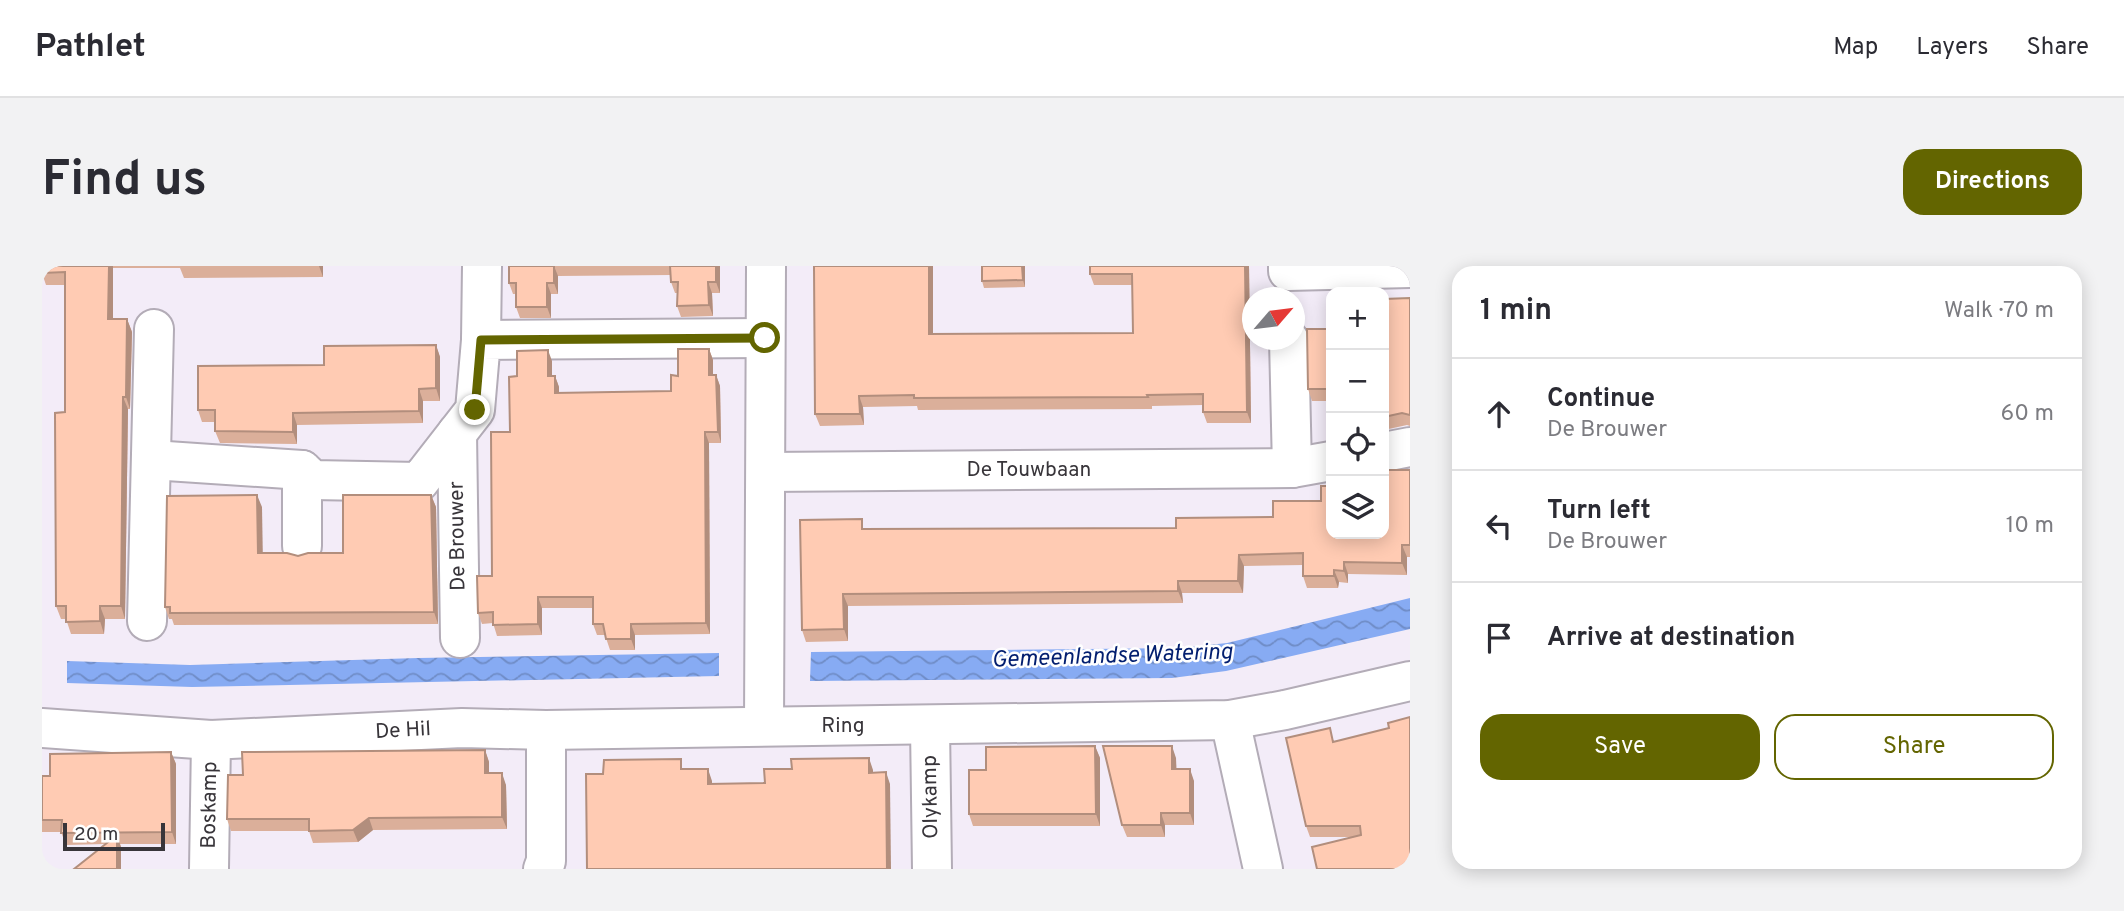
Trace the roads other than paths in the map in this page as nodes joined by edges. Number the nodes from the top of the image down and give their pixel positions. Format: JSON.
{"nodes":[{"id":1,"x":482,"y":266,"type":"edge"},
{"id":2,"x":766,"y":266,"type":"edge"},
{"id":3,"x":1410,"y":268,"type":"edge"},
{"id":4,"x":1288,"y":278,"type":"edge"},
{"id":5,"x":154,"y":329,"type":"dead end"},
{"id":6,"x":765,"y":338,"type":"junction"},
{"id":7,"x":481,"y":340,"type":"junction"},
{"id":8,"x":1289,"y":350,"type":"edge"},
{"id":9,"x":457,"y":433,"type":"junction"},
{"id":10,"x":1410,"y":447,"type":"edge"},
{"id":11,"x":1389,"y":451,"type":"edge"},
{"id":12,"x":152,"y":460,"type":"junction"},
{"id":13,"x":1326,"y":462,"type":"edge"},
{"id":14,"x":1292,"y":468,"type":"junction"},
{"id":15,"x":302,"y":470,"type":"junction"},
{"id":16,"x":766,"y":472,"type":"junction"},
{"id":17,"x":302,"y":546,"type":"dead end"},
{"id":18,"x":147,"y":621,"type":"dead end"},
{"id":19,"x":460,"y":638,"type":"dead end"},
{"id":20,"x":1410,"y":681,"type":"edge"},
{"id":21,"x":1230,"y":720,"type":"junction"},
{"id":22,"x":764,"y":726,"type":"junction"},
{"id":23,"x":930,"y":726,"type":"junction"},
{"id":24,"x":42,"y":728,"type":"edge"},
{"id":25,"x":546,"y":730,"type":"junction"},
{"id":26,"x":211,"y":740,"type":"junction"},
{"id":27,"x":209,"y":869,"type":"edge"},
{"id":28,"x":543,"y":869,"type":"edge"},
{"id":29,"x":932,"y":869,"type":"edge"},
{"id":30,"x":1263,"y":869,"type":"edge"}],
"edges":[{"from":1,"to":7,"type":"street","name":"De Brouwer"},
{"from":2,"to":6,"type":"street"},
{"from":3,"to":4,"type":"street"},
{"from":5,"to":12,"type":"street"},
{"from":6,"to":7,"type":"street"},
{"from":6,"to":16,"type":"street"},
{"from":7,"to":9,"type":"street","name":"De Brouwer"},
{"from":8,"to":14,"type":"street"},
{"from":9,"to":15,"type":"street","name":"De Brouwer"},
{"from":9,"to":19,"type":"street","name":"De Brouwer"},
{"from":10,"to":11,"type":"street"},
{"from":12,"to":15,"type":"street","name":"De Brouwer"},
{"from":12,"to":18,"type":"street"},
{"from":13,"to":14,"type":"street","name":"De Touwbaan"},
{"from":14,"to":16,"type":"street","name":"De Touwbaan"},
{"from":15,"to":17,"type":"street"},
{"from":16,"to":22,"type":"street"},
{"from":20,"to":21,"type":"street","name":"Ring"},
{"from":21,"to":23,"type":"street","name":"Ring"},
{"from":21,"to":30,"type":"street"},
{"from":22,"to":23,"type":"street","name":"Ring"},
{"from":22,"to":25,"type":"street","name":"De Hil"},
{"from":23,"to":29,"type":"street","name":"Olykamp"},
{"from":24,"to":26,"type":"street","name":"De Hil"},
{"from":25,"to":26,"type":"street","name":"De Hil"},
{"from":25,"to":28,"type":"street"},
{"from":26,"to":27,"type":"street","name":"Boskamp"}]}
